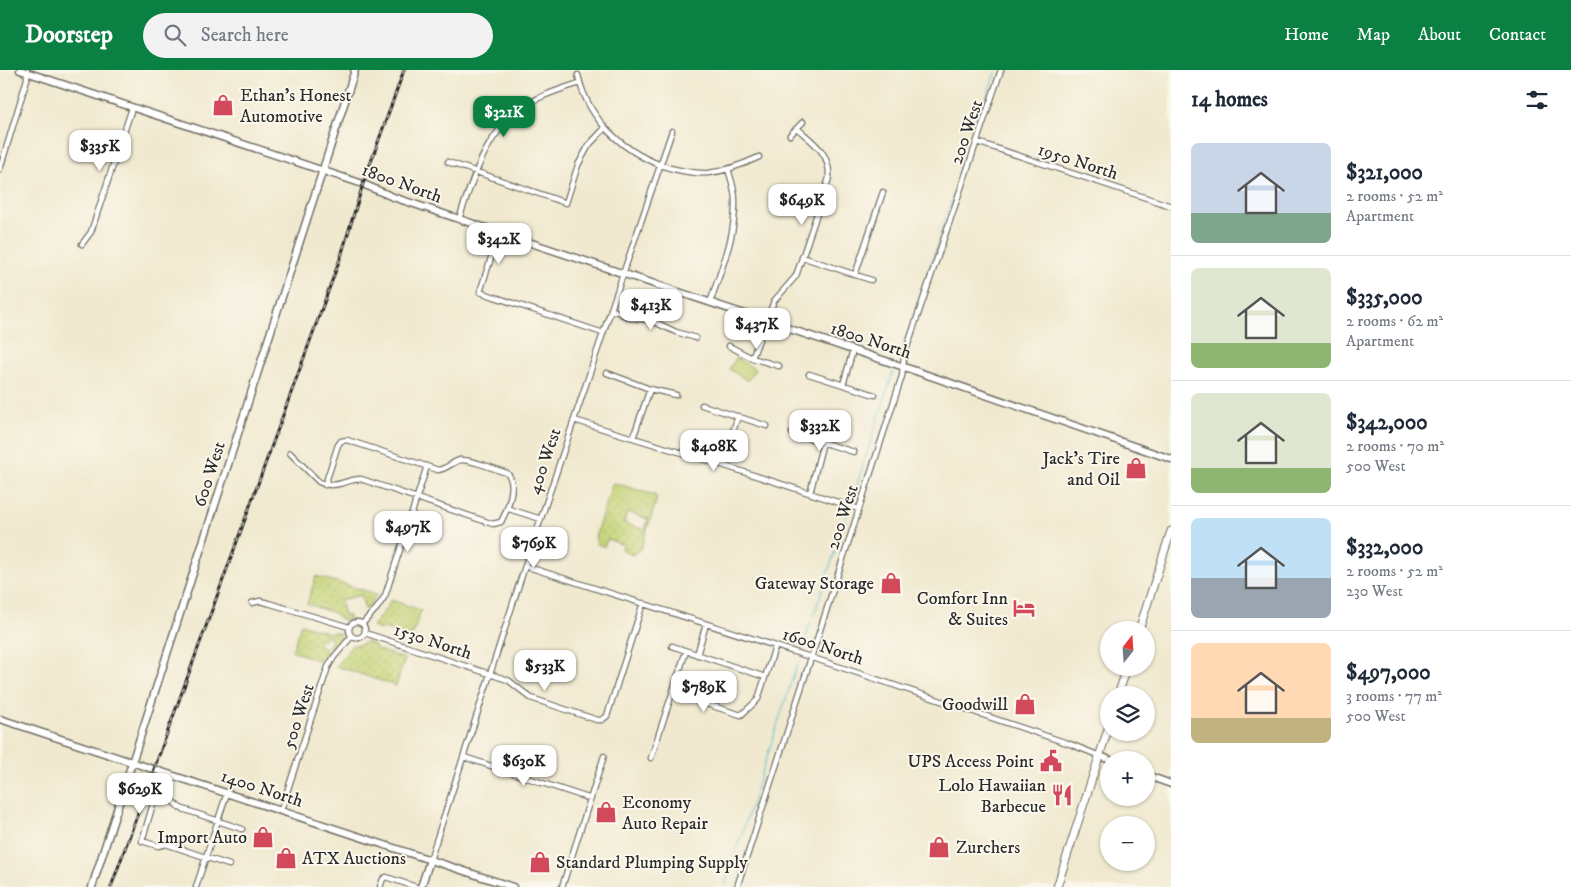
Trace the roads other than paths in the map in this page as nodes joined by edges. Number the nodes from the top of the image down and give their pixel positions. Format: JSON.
{"nodes":[{"id":1,"x":355,"y":70,"type":"edge"},
{"id":2,"x":1002,"y":70,"type":"edge"},
{"id":3,"x":25,"y":71,"type":"edge"},
{"id":4,"x":578,"y":75,"type":"dead end"},
{"id":5,"x":580,"y":83,"type":"junction"},
{"id":6,"x":132,"y":108,"type":"junction"},
{"id":7,"x":803,"y":122,"type":"dead end"},
{"id":8,"x":605,"y":128,"type":"junction"},
{"id":9,"x":798,"y":129,"type":"junction"},
{"id":10,"x":672,"y":131,"type":"dead end"},
{"id":11,"x":790,"y":135,"type":"dead end"},
{"id":12,"x":977,"y":142,"type":"junction"},
{"id":13,"x":759,"y":157,"type":"dead end"},
{"id":14,"x":448,"y":162,"type":"dead end"},
{"id":15,"x":661,"y":165,"type":"junction"},
{"id":16,"x":0,"y":169,"type":"edge"},
{"id":17,"x":728,"y":169,"type":"junction"},
{"id":18,"x":323,"y":172,"type":"junction"},
{"id":19,"x":476,"y":172,"type":"junction"},
{"id":20,"x":883,"y":192,"type":"dead end"},
{"id":21,"x":1171,"y":206,"type":"edge"},
{"id":22,"x":459,"y":219,"type":"junction"},
{"id":23,"x":499,"y":233,"type":"junction"},
{"id":24,"x":82,"y":244,"type":"dead end"},
{"id":25,"x":802,"y":258,"type":"junction"},
{"id":26,"x":622,"y":274,"type":"junction"},
{"id":27,"x":855,"y":275,"type":"junction"},
{"id":28,"x":871,"y":280,"type":"dead end"},
{"id":29,"x":710,"y":303,"type":"junction"},
{"id":30,"x":611,"y":309,"type":"junction"},
{"id":31,"x":766,"y":321,"type":"junction"},
{"id":32,"x":603,"y":333,"type":"junction"},
{"id":33,"x":696,"y":338,"type":"dead end"},
{"id":34,"x":729,"y":346,"type":"dead end"},
{"id":35,"x":853,"y":350,"type":"junction"},
{"id":36,"x":752,"y":358,"type":"junction"},
{"id":37,"x":779,"y":366,"type":"dead end"},
{"id":38,"x":904,"y":367,"type":"junction"},
{"id":39,"x":607,"y":373,"type":"dead end"},
{"id":40,"x":809,"y":374,"type":"dead end"},
{"id":41,"x":843,"y":385,"type":"junction"},
{"id":42,"x":650,"y":388,"type":"junction"},
{"id":43,"x":875,"y":395,"type":"dead end"},
{"id":44,"x":676,"y":396,"type":"dead end"},
{"id":45,"x":702,"y":405,"type":"dead end"},
{"id":46,"x":738,"y":416,"type":"junction"},
{"id":47,"x":574,"y":420,"type":"junction"},
{"id":48,"x":767,"y":426,"type":"dead end"},
{"id":49,"x":792,"y":433,"type":"dead end"},
{"id":50,"x":633,"y":438,"type":"junction"},
{"id":51,"x":823,"y":442,"type":"junction"},
{"id":52,"x":854,"y":452,"type":"dead end"},
{"id":53,"x":290,"y":453,"type":"dead end"},
{"id":54,"x":1171,"y":458,"type":"edge"},
{"id":55,"x":722,"y":464,"type":"junction"},
{"id":56,"x":427,"y":466,"type":"junction"},
{"id":57,"x":325,"y":485,"type":"junction"},
{"id":58,"x":810,"y":493,"type":"junction"},
{"id":59,"x":416,"y":498,"type":"junction"},
{"id":60,"x":509,"y":509,"type":"junction"},
{"id":61,"x":859,"y":509,"type":"junction"},
{"id":62,"x":541,"y":519,"type":"junction"},
{"id":63,"x":1171,"y":531,"type":"edge"},
{"id":64,"x":525,"y":566,"type":"junction"},
{"id":65,"x":252,"y":603,"type":"dead end"},
{"id":66,"x":643,"y":603,"type":"junction"},
{"id":67,"x":1141,"y":621,"type":"edge"},
{"id":68,"x":362,"y":624,"type":"junction"},
{"id":69,"x":706,"y":624,"type":"junction"},
{"id":70,"x":349,"y":627,"type":"junction"},
{"id":71,"x":365,"y":633,"type":"junction"},
{"id":72,"x":352,"y":637,"type":"junction"},
{"id":73,"x":672,"y":646,"type":"dead end"},
{"id":74,"x":775,"y":647,"type":"junction"},
{"id":75,"x":686,"y":651,"type":"junction"},
{"id":76,"x":697,"y":655,"type":"junction"},
{"id":77,"x":810,"y":658,"type":"junction"},
{"id":78,"x":490,"y":674,"type":"junction"},
{"id":79,"x":765,"y":677,"type":"junction"},
{"id":80,"x":672,"y":693,"type":"junction"},
{"id":81,"x":0,"y":719,"type":"edge"},
{"id":82,"x":604,"y":756,"type":"dead end"},
{"id":83,"x":1100,"y":756,"type":"joint"},
{"id":84,"x":464,"y":757,"type":"junction"},
{"id":85,"x":651,"y":758,"type":"dead end"},
{"id":86,"x":132,"y":762,"type":"junction"},
{"id":87,"x":1155,"y":778,"type":"edge"},
{"id":88,"x":1171,"y":784,"type":"edge"},
{"id":89,"x":227,"y":793,"type":"junction"},
{"id":90,"x":590,"y":798,"type":"junction"},
{"id":91,"x":281,"y":810,"type":"junction"},
{"id":92,"x":218,"y":822,"type":"junction"},
{"id":93,"x":242,"y":829,"type":"dead end"},
{"id":94,"x":206,"y":858,"type":"junction"},
{"id":95,"x":430,"y":860,"type":"junction"},
{"id":96,"x":230,"y":865,"type":"dead end"},
{"id":97,"x":92,"y":887,"type":"edge"},
{"id":98,"x":196,"y":887,"type":"edge"},
{"id":99,"x":380,"y":887,"type":"edge"},
{"id":100,"x":416,"y":887,"type":"edge"},
{"id":101,"x":421,"y":887,"type":"edge"},
{"id":102,"x":514,"y":887,"type":"edge"},
{"id":103,"x":562,"y":887,"type":"edge"},
{"id":104,"x":737,"y":887,"type":"edge"},
{"id":105,"x":1057,"y":887,"type":"edge"}],
"edges":[{"from":1,"to":18,"type":"street","name":"600 West"},
{"from":2,"to":12,"type":"street","name":"200 West"},
{"from":3,"to":6,"type":"street","name":"1800 North"},
{"from":3,"to":16,"type":"street"},
{"from":4,"to":5,"type":"street"},
{"from":5,"to":8,"type":"street"},
{"from":5,"to":19,"type":"street"},
{"from":6,"to":18,"type":"street","name":"1800 North"},
{"from":6,"to":24,"type":"street"},
{"from":7,"to":9,"type":"street"},
{"from":8,"to":15,"type":"street"},
{"from":8,"to":19,"type":"street"},
{"from":9,"to":11,"type":"street"},
{"from":9,"to":25,"type":"street"},
{"from":10,"to":15,"type":"street","name":"400 West"},
{"from":12,"to":21,"type":"street","name":"1950 North"},
{"from":12,"to":38,"type":"street","name":"200 West"},
{"from":13,"to":17,"type":"street"},
{"from":14,"to":19,"type":"street"},
{"from":15,"to":17,"type":"street"},
{"from":15,"to":26,"type":"street","name":"400 West"},
{"from":17,"to":29,"type":"street"},
{"from":18,"to":22,"type":"street","name":"1800 North"},
{"from":18,"to":86,"type":"street","name":"600 West"},
{"from":19,"to":22,"type":"street"},
{"from":20,"to":27,"type":"street"},
{"from":22,"to":23,"type":"street","name":"1800 North"},
{"from":23,"to":26,"type":"street","name":"1800 North"},
{"from":23,"to":32,"type":"street"},
{"from":25,"to":27,"type":"street"},
{"from":25,"to":31,"type":"street"},
{"from":26,"to":29,"type":"street","name":"1800 North"},
{"from":26,"to":30,"type":"street","name":"400 West"},
{"from":27,"to":28,"type":"street"},
{"from":29,"to":31,"type":"street","name":"1800 North"},
{"from":30,"to":32,"type":"street","name":"400 West"},
{"from":30,"to":33,"type":"street"},
{"from":31,"to":35,"type":"street","name":"1800 North"},
{"from":31,"to":36,"type":"street"},
{"from":32,"to":47,"type":"street","name":"400 West"},
{"from":34,"to":36,"type":"street"},
{"from":35,"to":38,"type":"street","name":"1800 North"},
{"from":35,"to":41,"type":"street"},
{"from":36,"to":37,"type":"street"},
{"from":38,"to":54,"type":"street","name":"1800 North"},
{"from":38,"to":61,"type":"street","name":"200 West"},
{"from":39,"to":42,"type":"street"},
{"from":40,"to":41,"type":"street"},
{"from":41,"to":43,"type":"street"},
{"from":42,"to":44,"type":"street"},
{"from":42,"to":50,"type":"street"},
{"from":45,"to":46,"type":"street"},
{"from":46,"to":48,"type":"street"},
{"from":46,"to":55,"type":"street"},
{"from":47,"to":50,"type":"street"},
{"from":47,"to":62,"type":"street","name":"400 West"},
{"from":49,"to":51,"type":"street"},
{"from":50,"to":55,"type":"street"},
{"from":51,"to":52,"type":"street"},
{"from":51,"to":58,"type":"street"},
{"from":53,"to":57,"type":"street"},
{"from":55,"to":58,"type":"street"},
{"from":56,"to":57,"type":"street"},
{"from":56,"to":59,"type":"street"},
{"from":56,"to":60,"type":"street"},
{"from":57,"to":59,"type":"street"},
{"from":58,"to":61,"type":"street"},
{"from":59,"to":60,"type":"street"},
{"from":59,"to":68,"type":"street"},
{"from":60,"to":62,"type":"street"},
{"from":61,"to":77,"type":"street","name":"200 West"},
{"from":62,"to":64,"type":"street","name":"400 West"},
{"from":63,"to":67,"type":"main road"},
{"from":64,"to":66,"type":"street","name":"1600 North"},
{"from":64,"to":78,"type":"street","name":"400 West"},
{"from":65,"to":70,"type":"street"},
{"from":66,"to":69,"type":"street","name":"1600 North"},
{"from":66,"to":78,"type":"street","name":"1530 North"},
{"from":68,"to":70,"type":"street"},
{"from":68,"to":71,"type":"street"},
{"from":69,"to":74,"type":"street","name":"1600 North"},
{"from":69,"to":76,"type":"street"},
{"from":70,"to":72,"type":"street"},
{"from":71,"to":72,"type":"street"},
{"from":71,"to":78,"type":"street","name":"1530 North"},
{"from":72,"to":91,"type":"street","name":"500 West"},
{"from":73,"to":75,"type":"street"},
{"from":74,"to":77,"type":"street","name":"1600 North"},
{"from":74,"to":79,"type":"street"},
{"from":75,"to":76,"type":"street"},
{"from":75,"to":80,"type":"street"},
{"from":76,"to":79,"type":"street"},
{"from":77,"to":83,"type":"street","name":"1600 North"},
{"from":77,"to":104,"type":"street","name":"200 West"},
{"from":78,"to":84,"type":"street","name":"400 West"},
{"from":79,"to":80,"type":"street"},
{"from":80,"to":85,"type":"street"},
{"from":81,"to":86,"type":"street","name":"1400 North"},
{"from":82,"to":90,"type":"street"},
{"from":83,"to":105,"type":"main road"},
{"from":84,"to":90,"type":"street"},
{"from":84,"to":95,"type":"street","name":"400 West"},
{"from":86,"to":89,"type":"street","name":"1400 North"},
{"from":86,"to":97,"type":"street","name":"600 West"},
{"from":87,"to":88,"type":"street"},
{"from":89,"to":91,"type":"street","name":"1400 North"},
{"from":89,"to":92,"type":"street"},
{"from":90,"to":103,"type":"street"},
{"from":91,"to":95,"type":"street","name":"1400 North"},
{"from":92,"to":93,"type":"street"},
{"from":92,"to":94,"type":"street"},
{"from":92,"to":94,"type":"street"},
{"from":94,"to":96,"type":"street"},
{"from":94,"to":98,"type":"street"},
{"from":95,"to":101,"type":"street","name":"400 West"},
{"from":95,"to":102,"type":"street","name":"1400 North"},
{"from":99,"to":100,"type":"street"}]}
